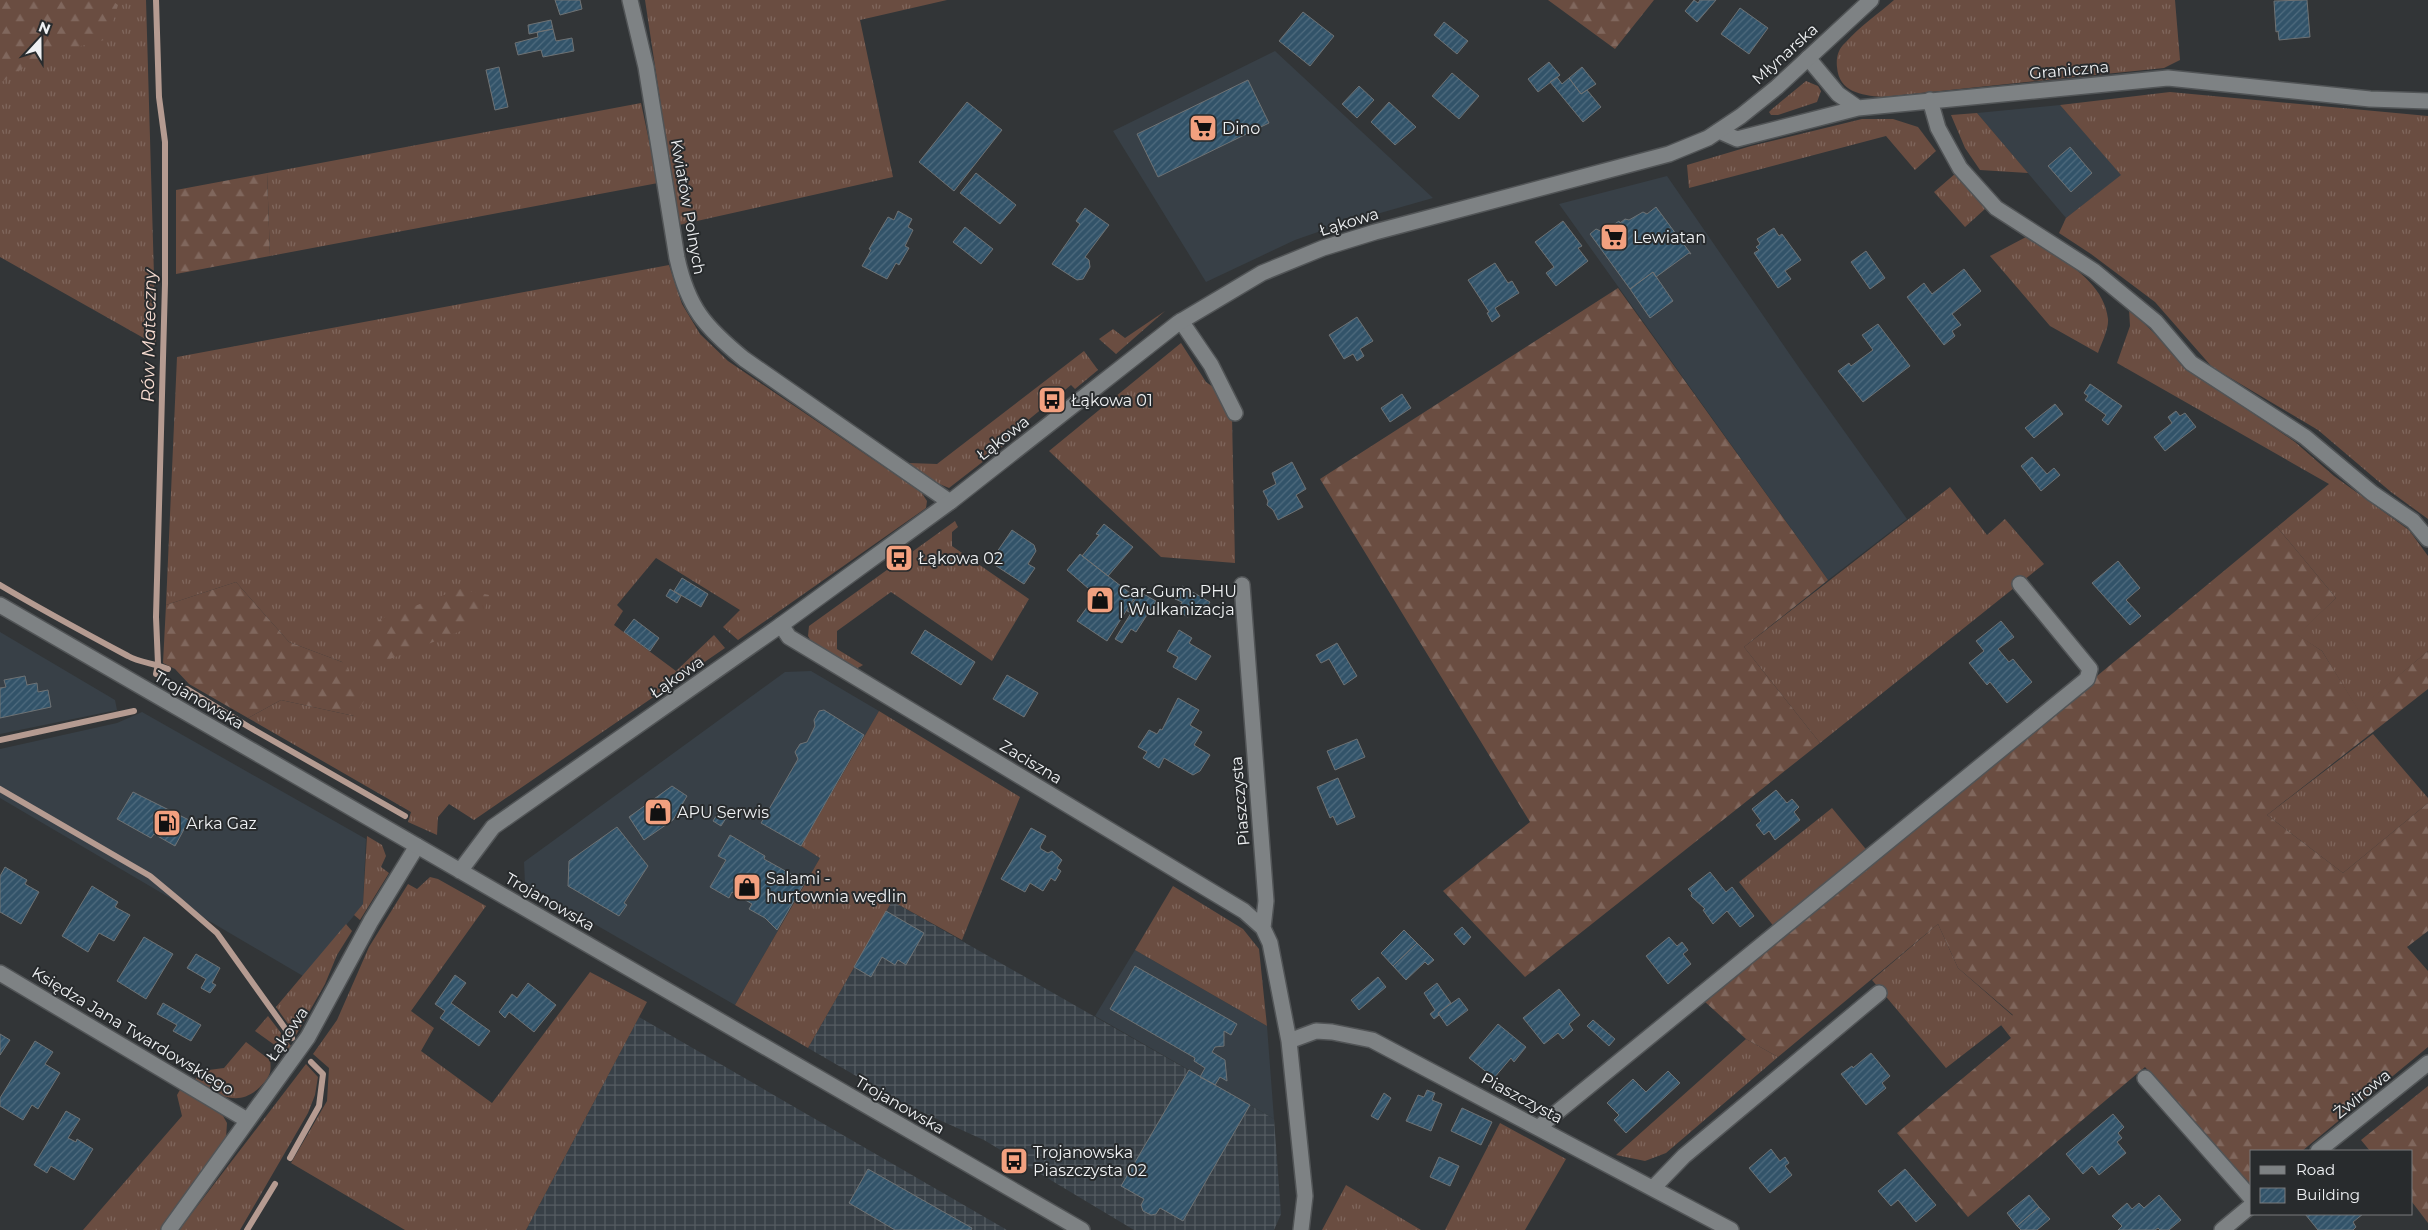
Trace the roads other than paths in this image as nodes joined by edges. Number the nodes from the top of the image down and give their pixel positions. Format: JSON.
{"nodes":[{"id":1,"x":630,"y":0,"type":"edge"},
{"id":2,"x":1871,"y":0,"type":"edge"},
{"id":3,"x":1808,"y":58,"type":"junction"},
{"id":4,"x":1930,"y":100,"type":"junction"},
{"id":5,"x":2428,"y":101,"type":"edge"},
{"id":6,"x":1858,"y":108,"type":"junction"},
{"id":7,"x":1720,"y":131,"type":"junction"},
{"id":8,"x":1181,"y":321,"type":"junction"},
{"id":9,"x":1235,"y":413,"type":"dead end"},
{"id":10,"x":950,"y":502,"type":"junction"},
{"id":11,"x":2428,"y":539,"type":"edge"},
{"id":12,"x":2020,"y":584,"type":"dead end"},
{"id":13,"x":1242,"y":585,"type":"dead end"},
{"id":14,"x":0,"y":605,"type":"edge"},
{"id":15,"x":781,"y":625,"type":"junction"},
{"id":16,"x":417,"y":846,"type":"junction"},
{"id":17,"x":460,"y":871,"type":"junction"},
{"id":18,"x":1263,"y":928,"type":"junction"},
{"id":19,"x":0,"y":973,"type":"edge"},
{"id":20,"x":1879,"y":993,"type":"dead end"},
{"id":21,"x":1288,"y":1041,"type":"junction"},
{"id":22,"x":2428,"y":1063,"type":"edge"},
{"id":23,"x":2145,"y":1078,"type":"dead end"},
{"id":24,"x":247,"y":1120,"type":"junction"},
{"id":25,"x":1539,"y":1127,"type":"junction"},
{"id":26,"x":2319,"y":1150,"type":"edge"},
{"id":27,"x":1654,"y":1187,"type":"junction"},
{"id":28,"x":2250,"y":1197,"type":"edge"},
{"id":29,"x":2250,"y":1207,"type":"edge"},
{"id":30,"x":169,"y":1230,"type":"edge"},
{"id":31,"x":1082,"y":1230,"type":"edge"},
{"id":32,"x":1301,"y":1230,"type":"edge"},
{"id":33,"x":1731,"y":1230,"type":"edge"},
{"id":34,"x":2222,"y":1230,"type":"edge"}],
"edges":[{"from":1,"to":10,"type":"street","name":"Kwiatów Polnych"},
{"from":2,"to":3,"type":"street","name":"Młynarska"},
{"from":3,"to":6,"type":"street"},
{"from":3,"to":7,"type":"street","name":"Młynarska"},
{"from":4,"to":5,"type":"street","name":"Graniczna"},
{"from":4,"to":6,"type":"street","name":"Graniczna"},
{"from":4,"to":11,"type":"street"},
{"from":6,"to":7,"type":"street","name":"Graniczna"},
{"from":7,"to":8,"type":"street","name":"Łąkowa"},
{"from":8,"to":9,"type":"street"},
{"from":8,"to":10,"type":"street","name":"Łąkowa"},
{"from":10,"to":15,"type":"street","name":"Łąkowa"},
{"from":12,"to":25,"type":"street"},
{"from":13,"to":18,"type":"street","name":"Piaszczysta"},
{"from":14,"to":16,"type":"street","name":"Trojanowska"},
{"from":15,"to":17,"type":"street","name":"Łąkowa"},
{"from":15,"to":18,"type":"street","name":"Zaciszna"},
{"from":16,"to":17,"type":"street","name":"Trojanowska"},
{"from":16,"to":24,"type":"street","name":"Łąkowa"},
{"from":17,"to":31,"type":"street","name":"Trojanowska"},
{"from":18,"to":21,"type":"street","name":"Piaszczysta"},
{"from":19,"to":24,"type":"street","name":"Księdza Jana Twardowskiego"},
{"from":20,"to":27,"type":"street"},
{"from":21,"to":25,"type":"street","name":"Piaszczysta"},
{"from":21,"to":32,"type":"street","name":"Piaszczysta"},
{"from":22,"to":26,"type":"street","name":"Żwirowa"},
{"from":23,"to":28,"type":"street"},
{"from":24,"to":30,"type":"street","name":"Łąkowa"},
{"from":25,"to":27,"type":"street","name":"Piaszczysta"},
{"from":27,"to":33,"type":"street","name":"Piaszczysta"},
{"from":29,"to":34,"type":"street"}]}
